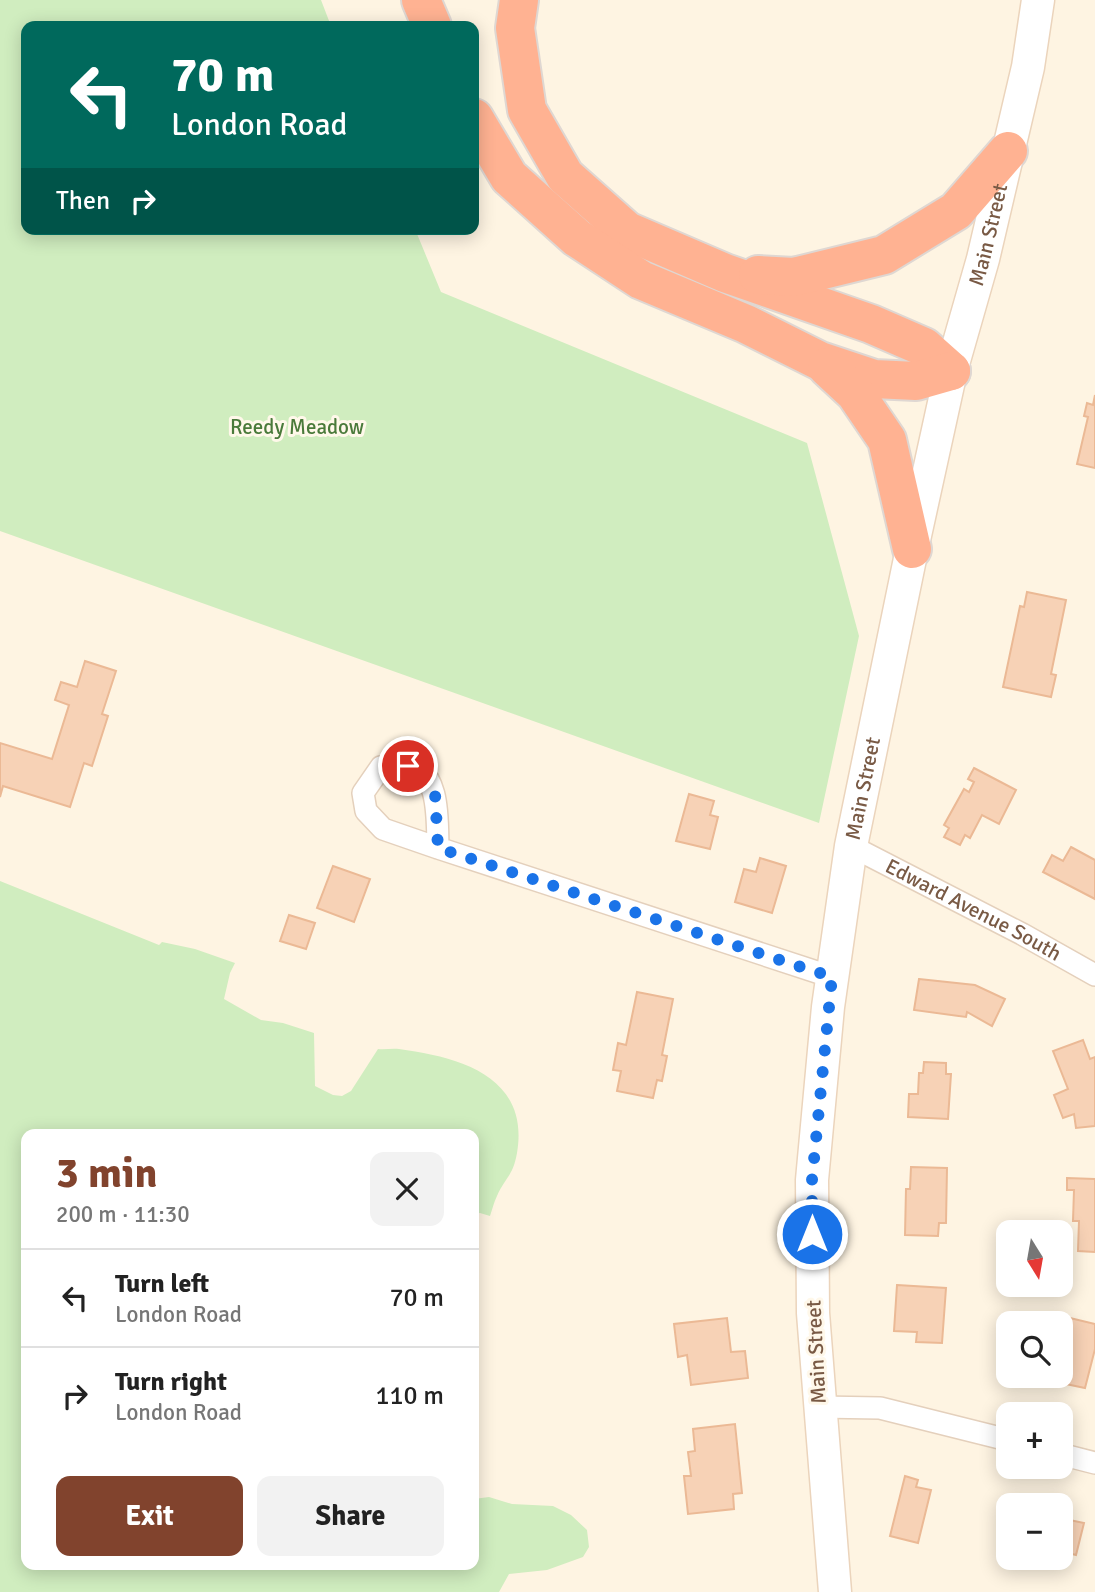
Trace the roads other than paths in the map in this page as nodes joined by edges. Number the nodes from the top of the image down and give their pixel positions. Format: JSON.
{"nodes":[{"id":1,"x":421,"y":0,"type":"edge"},
{"id":2,"x":519,"y":0,"type":"edge"},
{"id":3,"x":1038,"y":0,"type":"edge"},
{"id":4,"x":430,"y":21,"type":"edge"},
{"id":5,"x":479,"y":126,"type":"edge"},
{"id":6,"x":1008,"y":152,"type":"junction"},
{"id":7,"x":725,"y":272,"type":"junction"},
{"id":8,"x":820,"y":361,"type":"junction"},
{"id":9,"x":951,"y":371,"type":"junction"},
{"id":10,"x":912,"y":549,"type":"junction"},
{"id":11,"x":851,"y":846,"type":"junction"},
{"id":12,"x":438,"y":848,"type":"dead end"},
{"id":13,"x":1095,"y":975,"type":"edge"},
{"id":14,"x":832,"y":977,"type":"junction"},
{"id":15,"x":819,"y":1407,"type":"junction"},
{"id":16,"x":996,"y":1437,"type":"edge"},
{"id":17,"x":1073,"y":1457,"type":"edge"},
{"id":18,"x":1095,"y":1462,"type":"edge"},
{"id":19,"x":835,"y":1592,"type":"edge"}],
"edges":[{"from":1,"to":4,"type":"highway"},
{"from":2,"to":7,"type":"highway"},
{"from":3,"to":6,"type":"street","name":"Main Street"},
{"from":5,"to":8,"type":"highway"},
{"from":6,"to":7,"type":"highway"},
{"from":6,"to":9,"type":"street","name":"Main Street"},
{"from":7,"to":9,"type":"highway"},
{"from":8,"to":9,"type":"highway"},
{"from":8,"to":10,"type":"highway"},
{"from":9,"to":10,"type":"street","name":"Main Street"},
{"from":10,"to":11,"type":"street","name":"Main Street"},
{"from":11,"to":13,"type":"street","name":"Edward Avenue South"},
{"from":11,"to":14,"type":"street","name":"Main Street"},
{"from":12,"to":14,"type":"street"},
{"from":14,"to":15,"type":"street","name":"Main Street"},
{"from":15,"to":16,"type":"street"},
{"from":15,"to":19,"type":"street","name":"Main Street"},
{"from":17,"to":18,"type":"street"}]}
